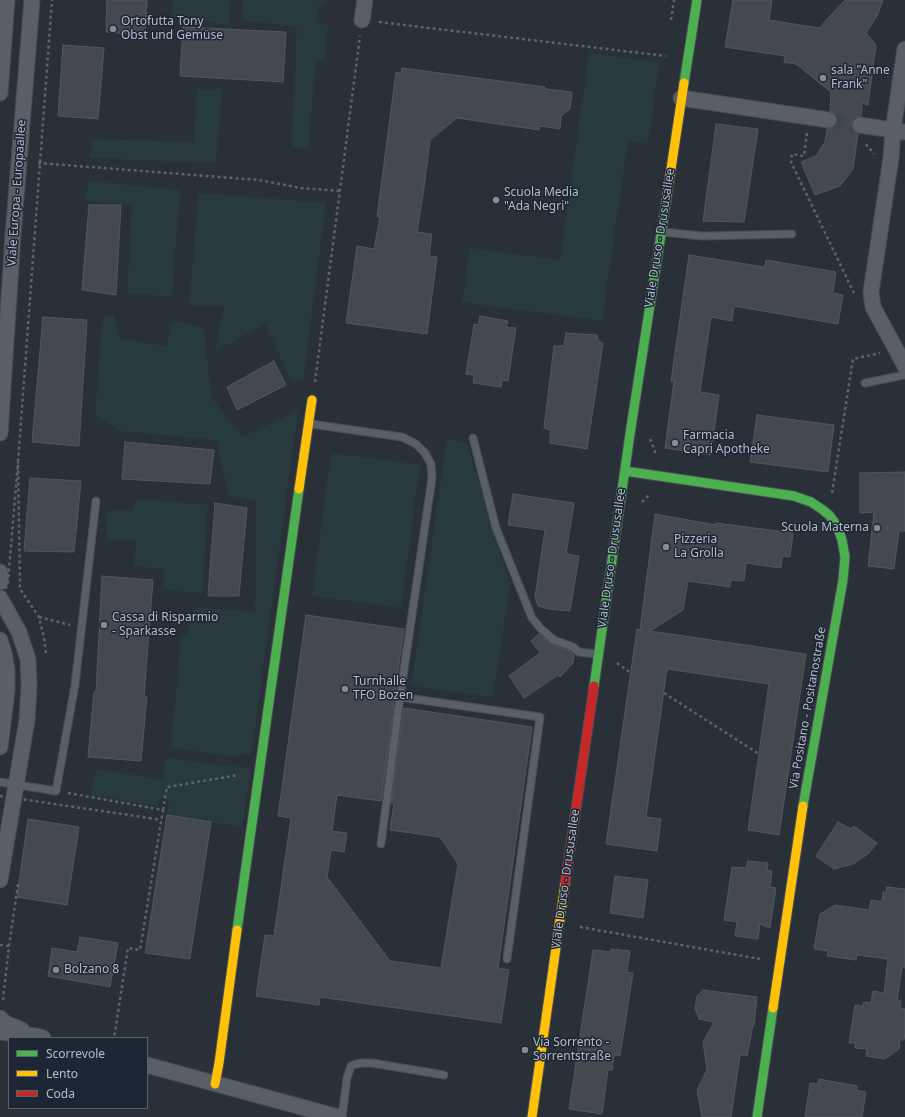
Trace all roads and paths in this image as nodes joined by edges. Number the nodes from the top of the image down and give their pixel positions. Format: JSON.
{"nodes":[{"id":1,"x":7,"y":0,"type":"edge"},
{"id":2,"x":32,"y":0,"type":"edge"},
{"id":3,"x":52,"y":0,"type":"edge"},
{"id":4,"x":365,"y":0,"type":"edge"},
{"id":5,"x":696,"y":0,"type":"edge"},
{"id":6,"x":362,"y":20,"type":"junction"},
{"id":7,"x":905,"y":49,"type":"edge"},
{"id":8,"x":666,"y":56,"type":"dead end"},
{"id":9,"x":0,"y":93,"type":"edge"},
{"id":10,"x":681,"y":98,"type":"junction"},
{"id":11,"x":811,"y":117,"type":"junction"},
{"id":12,"x":829,"y":120,"type":"tunnel mouth"},
{"id":13,"x":860,"y":125,"type":"tunnel mouth"},
{"id":14,"x":899,"y":131,"type":"edge"},
{"id":15,"x":19,"y":162,"type":"junction"},
{"id":16,"x":39,"y":163,"type":"junction"},
{"id":17,"x":340,"y":190,"type":"junction"},
{"id":18,"x":661,"y":232,"type":"junction"},
{"id":19,"x":792,"y":234,"type":"dead end"},
{"id":20,"x":855,"y":296,"type":"dead end"},
{"id":21,"x":896,"y":349,"type":"junction"},
{"id":22,"x":905,"y":366,"type":"edge"},
{"id":23,"x":905,"y":375,"type":"edge"},
{"id":24,"x":865,"y":383,"type":"dead end"},
{"id":25,"x":312,"y":400,"type":"joint"},
{"id":26,"x":309,"y":424,"type":"junction"},
{"id":27,"x":0,"y":433,"type":"edge"},
{"id":28,"x":473,"y":438,"type":"dead end"},
{"id":29,"x":18,"y":462,"type":"junction"},
{"id":30,"x":625,"y":471,"type":"junction"},
{"id":31,"x":96,"y":501,"type":"dead end"},
{"id":32,"x":823,"y":510,"type":"junction"},
{"id":33,"x":0,"y":572,"type":"edge"},
{"id":34,"x":0,"y":582,"type":"edge"},
{"id":35,"x":0,"y":598,"type":"edge"},
{"id":36,"x":0,"y":606,"type":"edge"},
{"id":37,"x":39,"y":617,"type":"junction"},
{"id":38,"x":82,"y":628,"type":"junction"},
{"id":39,"x":0,"y":640,"type":"edge"},
{"id":40,"x":46,"y":653,"type":"dead end"},
{"id":41,"x":599,"y":654,"type":"junction"},
{"id":42,"x":664,"y":694,"type":"dead end"},
{"id":43,"x":400,"y":697,"type":"junction"},
{"id":44,"x":0,"y":747,"type":"edge"},
{"id":45,"x":759,"y":754,"type":"dead end"},
{"id":46,"x":259,"y":774,"type":"junction"},
{"id":47,"x":0,"y":782,"type":"edge"},
{"id":48,"x":16,"y":784,"type":"junction"},
{"id":49,"x":56,"y":791,"type":"junction"},
{"id":50,"x":0,"y":796,"type":"edge"},
{"id":51,"x":163,"y":810,"type":"junction"},
{"id":52,"x":161,"y":820,"type":"junction"},
{"id":53,"x":381,"y":844,"type":"dead end"},
{"id":54,"x":19,"y":877,"type":"dead end"},
{"id":55,"x":0,"y":880,"type":"edge"},
{"id":56,"x":578,"y":926,"type":"dead end"},
{"id":57,"x":0,"y":945,"type":"edge"},
{"id":58,"x":9,"y":946,"type":"junction"},
{"id":59,"x":507,"y":959,"type":"dead end"},
{"id":60,"x":780,"y":962,"type":"junction"},
{"id":61,"x":3,"y":1000,"type":"dead end"},
{"id":62,"x":0,"y":1018,"type":"edge"},
{"id":63,"x":0,"y":1032,"type":"edge"},
{"id":64,"x":39,"y":1037,"type":"edge"},
{"id":65,"x":114,"y":1037,"type":"edge"},
{"id":66,"x":148,"y":1065,"type":"edge"},
{"id":67,"x":444,"y":1075,"type":"dead end"},
{"id":68,"x":215,"y":1084,"type":"junction"},
{"id":69,"x":338,"y":1117,"type":"edge"},
{"id":70,"x":342,"y":1117,"type":"edge"},
{"id":71,"x":532,"y":1117,"type":"edge"},
{"id":72,"x":757,"y":1117,"type":"edge"}],
"edges":[{"from":1,"to":9,"type":"street"},
{"from":2,"to":15,"type":"street","name":"Viale Europa - Europaallee"},
{"from":3,"to":16,"type":"path"},
{"from":4,"to":6,"type":"street"},
{"from":5,"to":10,"type":"street","name":"Viale Druso - Drususallee"},
{"from":6,"to":8,"type":"path"},
{"from":6,"to":17,"type":"path"},
{"from":7,"to":14,"type":"street"},
{"from":10,"to":11,"type":"street"},
{"from":10,"to":18,"type":"street","name":"Viale Druso - Drususallee"},
{"from":11,"to":12,"type":"street"},
{"from":11,"to":20,"type":"path"},
{"from":13,"to":14,"type":"street"},
{"from":14,"to":21,"type":"street"},
{"from":15,"to":16,"type":"path"},
{"from":15,"to":27,"type":"street","name":"Viale Europa - Europaallee"},
{"from":16,"to":17,"type":"path"},
{"from":16,"to":29,"type":"path"},
{"from":17,"to":25,"type":"path"},
{"from":18,"to":19,"type":"lane"},
{"from":18,"to":30,"type":"street","name":"Viale Druso - Drususallee"},
{"from":21,"to":22,"type":"street"},
{"from":21,"to":32,"type":"path"},
{"from":23,"to":24,"type":"lane"},
{"from":25,"to":26,"type":"street"},
{"from":26,"to":43,"type":"lane"},
{"from":26,"to":46,"type":"street"},
{"from":28,"to":41,"type":"lane"},
{"from":29,"to":36,"type":"path","bridge":true},
{"from":29,"to":37,"type":"path"},
{"from":30,"to":32,"type":"street","name":"Via Positano - Positanostraße"},
{"from":30,"to":41,"type":"street","name":"Viale Druso - Drususallee"},
{"from":31,"to":38,"type":"lane"},
{"from":32,"to":60,"type":"street","name":"Via Positano - Positanostraße"},
{"from":33,"to":34,"type":"street"},
{"from":35,"to":48,"type":"street"},
{"from":37,"to":38,"type":"path"},
{"from":37,"to":40,"type":"path"},
{"from":38,"to":49,"type":"lane"},
{"from":39,"to":44,"type":"street"},
{"from":41,"to":71,"type":"street","name":"Viale Druso - Drususallee"},
{"from":42,"to":45,"type":"path"},
{"from":43,"to":53,"type":"lane"},
{"from":43,"to":59,"type":"lane"},
{"from":46,"to":51,"type":"path"},
{"from":46,"to":68,"type":"street"},
{"from":47,"to":48,"type":"lane"},
{"from":48,"to":49,"type":"lane"},
{"from":48,"to":55,"type":"street"},
{"from":49,"to":51,"type":"path"},
{"from":50,"to":52,"type":"path","bridge":true},
{"from":51,"to":52,"type":"path"},
{"from":52,"to":65,"type":"path"},
{"from":54,"to":58,"type":"path"},
{"from":56,"to":60,"type":"path"},
{"from":57,"to":58,"type":"path"},
{"from":58,"to":61,"type":"path"},
{"from":60,"to":72,"type":"street","name":"Via Positano - Positanostraße"},
{"from":62,"to":64,"type":"street"},
{"from":63,"to":64,"type":"street"},
{"from":66,"to":68,"type":"street"},
{"from":67,"to":70,"type":"lane"},
{"from":68,"to":69,"type":"street"}]}
